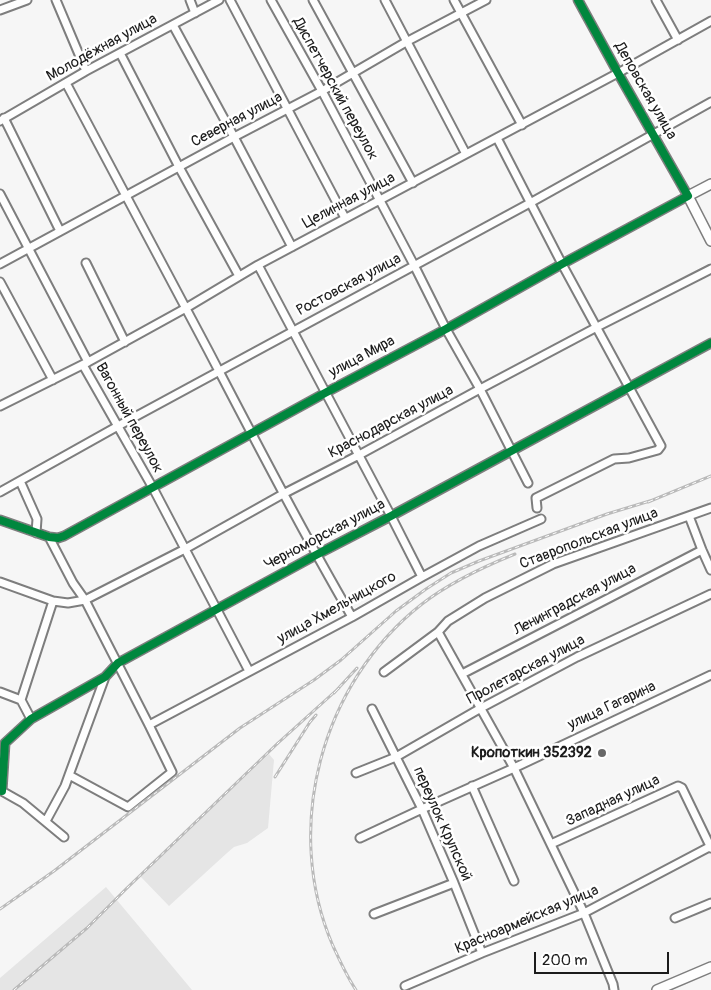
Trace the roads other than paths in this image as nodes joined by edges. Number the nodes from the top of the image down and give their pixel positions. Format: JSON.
{"nodes":[{"id":1,"x":27,"y":0,"type":"edge"},
{"id":2,"x":56,"y":0,"type":"edge"},
{"id":3,"x":190,"y":0,"type":"edge"},
{"id":4,"x":219,"y":0,"type":"edge"},
{"id":5,"x":230,"y":0,"type":"edge"},
{"id":6,"x":271,"y":0,"type":"edge"},
{"id":7,"x":313,"y":0,"type":"edge"},
{"id":8,"x":385,"y":0,"type":"edge"},
{"id":9,"x":454,"y":0,"type":"edge"},
{"id":10,"x":486,"y":0,"type":"edge"},
{"id":11,"x":578,"y":0,"type":"edge"},
{"id":12,"x":656,"y":0,"type":"edge"},
{"id":13,"x":0,"y":10,"type":"edge"},
{"id":14,"x":195,"y":12,"type":"junction"},
{"id":15,"x":461,"y":13,"type":"junction"},
{"id":16,"x":711,"y":21,"type":"edge"},
{"id":17,"x":173,"y":25,"type":"junction"},
{"id":18,"x":678,"y":40,"type":"junction"},
{"id":19,"x":406,"y":42,"type":"junction"},
{"id":20,"x":120,"y":53,"type":"junction"},
{"id":21,"x":86,"y":71,"type":"junction"},
{"id":22,"x":353,"y":72,"type":"junction"},
{"id":23,"x":618,"y":73,"type":"junction"},
{"id":24,"x":66,"y":83,"type":"junction"},
{"id":25,"x":322,"y":91,"type":"junction"},
{"id":26,"x":711,"y":102,"type":"edge"},
{"id":27,"x":287,"y":109,"type":"junction"},
{"id":28,"x":2,"y":119,"type":"edge"},
{"id":29,"x":522,"y":125,"type":"junction"},
{"id":30,"x":653,"y":134,"type":"junction"},
{"id":31,"x":234,"y":137,"type":"junction"},
{"id":32,"x":497,"y":138,"type":"junction"},
{"id":33,"x":466,"y":154,"type":"junction"},
{"id":34,"x":179,"y":167,"type":"junction"},
{"id":35,"x":413,"y":183,"type":"junction"},
{"id":36,"x":711,"y":184,"type":"edge"},
{"id":37,"x":0,"y":194,"type":"edge"},
{"id":38,"x":126,"y":196,"type":"junction"},
{"id":39,"x":688,"y":196,"type":"junction"},
{"id":40,"x":380,"y":200,"type":"junction"},
{"id":41,"x":530,"y":203,"type":"junction"},
{"id":42,"x":345,"y":218,"type":"junction"},
{"id":43,"x":60,"y":231,"type":"junction"},
{"id":44,"x":711,"y":241,"type":"edge"},
{"id":45,"x":292,"y":247,"type":"junction"},
{"id":46,"x":28,"y":248,"type":"junction"},
{"id":47,"x":86,"y":263,"type":"dead end"},
{"id":48,"x":0,"y":264,"type":"edge"},
{"id":49,"x":562,"y":264,"type":"junction"},
{"id":50,"x":258,"y":265,"type":"junction"},
{"id":51,"x":414,"y":265,"type":"junction"},
{"id":52,"x":711,"y":269,"type":"edge"},
{"id":53,"x":239,"y":276,"type":"junction"},
{"id":54,"x":0,"y":282,"type":"edge"},
{"id":55,"x":186,"y":308,"type":"junction"},
{"id":56,"x":597,"y":327,"type":"junction"},
{"id":57,"x":446,"y":329,"type":"junction"},
{"id":58,"x":293,"y":331,"type":"junction"},
{"id":59,"x":125,"y":342,"type":"junction"},
{"id":60,"x":711,"y":343,"type":"edge"},
{"id":61,"x":86,"y":363,"type":"junction"},
{"id":62,"x":220,"y":371,"type":"junction"},
{"id":63,"x":53,"y":380,"type":"junction"},
{"id":64,"x":629,"y":388,"type":"junction"},
{"id":65,"x":480,"y":389,"type":"junction"},
{"id":66,"x":325,"y":393,"type":"junction"},
{"id":67,"x":0,"y":406,"type":"edge"},
{"id":68,"x":118,"y":426,"type":"junction"},
{"id":69,"x":252,"y":433,"type":"junction"},
{"id":70,"x":512,"y":451,"type":"junction"},
{"id":71,"x":359,"y":455,"type":"junction"},
{"id":72,"x":20,"y":481,"type":"junction"},
{"id":73,"x":528,"y":483,"type":"dead end"},
{"id":74,"x":153,"y":488,"type":"junction"},
{"id":75,"x":0,"y":492,"type":"edge"},
{"id":76,"x":283,"y":494,"type":"junction"},
{"id":77,"x":537,"y":508,"type":"dead end"},
{"id":78,"x":711,"y":508,"type":"edge"},
{"id":79,"x":391,"y":516,"type":"junction"},
{"id":80,"x":689,"y":516,"type":"junction"},
{"id":81,"x":541,"y":519,"type":"dead end"},
{"id":82,"x":0,"y":520,"type":"edge"},
{"id":83,"x":36,"y":533,"type":"junction"},
{"id":84,"x":49,"y":537,"type":"junction"},
{"id":85,"x":186,"y":549,"type":"junction"},
{"id":86,"x":702,"y":550,"type":"junction"},
{"id":87,"x":316,"y":555,"type":"junction"},
{"id":88,"x":711,"y":570,"type":"edge"},
{"id":89,"x":422,"y":577,"type":"junction"},
{"id":90,"x":0,"y":582,"type":"edge"},
{"id":91,"x":711,"y":594,"type":"edge"},
{"id":92,"x":85,"y":600,"type":"junction"},
{"id":93,"x":53,"y":601,"type":"junction"},
{"id":94,"x":217,"y":609,"type":"junction"},
{"id":95,"x":352,"y":617,"type":"junction"},
{"id":96,"x":438,"y":632,"type":"junction"},
{"id":97,"x":118,"y":664,"type":"junction"},
{"id":98,"x":249,"y":671,"type":"junction"},
{"id":99,"x":384,"y":672,"type":"dead end"},
{"id":100,"x":462,"y":674,"type":"junction"},
{"id":101,"x":711,"y":675,"type":"edge"},
{"id":102,"x":105,"y":677,"type":"junction"},
{"id":103,"x":0,"y":692,"type":"edge"},
{"id":104,"x":21,"y":700,"type":"junction"},
{"id":105,"x":481,"y":708,"type":"junction"},
{"id":106,"x":372,"y":709,"type":"dead end"},
{"id":107,"x":31,"y":718,"type":"junction"},
{"id":108,"x":150,"y":725,"type":"junction"},
{"id":109,"x":396,"y":757,"type":"junction"},
{"id":110,"x":514,"y":768,"type":"junction"},
{"id":111,"x":356,"y":773,"type":"dead end"},
{"id":112,"x":70,"y":775,"type":"junction"},
{"id":113,"x":472,"y":786,"type":"junction"},
{"id":114,"x":1,"y":791,"type":"edge"},
{"id":115,"x":422,"y":809,"type":"junction"},
{"id":116,"x":46,"y":821,"type":"junction"},
{"id":117,"x":64,"y":836,"type":"dead end"},
{"id":118,"x":360,"y":838,"type":"dead end"},
{"id":119,"x":551,"y":844,"type":"junction"},
{"id":120,"x":711,"y":847,"type":"edge"},
{"id":121,"x":514,"y":881,"type":"dead end"},
{"id":122,"x":454,"y":883,"type":"junction"},
{"id":123,"x":711,"y":903,"type":"edge"},
{"id":124,"x":584,"y":913,"type":"junction"},
{"id":125,"x":374,"y":914,"type":"dead end"},
{"id":126,"x":675,"y":918,"type":"dead end"},
{"id":127,"x":482,"y":953,"type":"junction"},
{"id":128,"x":711,"y":967,"type":"edge"},
{"id":129,"x":406,"y":986,"type":"dead end"},
{"id":130,"x":614,"y":990,"type":"edge"},
{"id":131,"x":657,"y":990,"type":"edge"}],
"edges":[{"from":1,"to":13,"type":"street"},
{"from":2,"to":21,"type":"street"},
{"from":3,"to":14,"type":"street"},
{"from":4,"to":14,"type":"street","name":"Молодёжная улица"},
{"from":5,"to":27,"type":"street"},
{"from":6,"to":25,"type":"street","name":"Диспетчерский переулок"},
{"from":7,"to":22,"type":"street"},
{"from":8,"to":19,"type":"street"},
{"from":9,"to":15,"type":"street"},
{"from":10,"to":15,"type":"street","name":"Северная улица"},
{"from":11,"to":23,"type":"street","name":"Деповская улица"},
{"from":12,"to":18,"type":"street"},
{"from":14,"to":17,"type":"street","name":"Молодёжная улица"},
{"from":15,"to":19,"type":"street","name":"Северная улица"},
{"from":15,"to":29,"type":"street"},
{"from":16,"to":18,"type":"street","name":"Целинная улица"},
{"from":17,"to":20,"type":"street","name":"Молодёжная улица"},
{"from":17,"to":31,"type":"street"},
{"from":18,"to":23,"type":"street","name":"Целинная улица"},
{"from":19,"to":22,"type":"street","name":"Северная улица"},
{"from":19,"to":33,"type":"street"},
{"from":20,"to":21,"type":"street","name":"Молодёжная улица"},
{"from":20,"to":34,"type":"street"},
{"from":21,"to":24,"type":"street","name":"Молодёжная улица"},
{"from":22,"to":25,"type":"street","name":"Северная улица"},
{"from":22,"to":35,"type":"street"},
{"from":23,"to":29,"type":"street","name":"Целинная улица"},
{"from":23,"to":30,"type":"street","name":"Деповская улица"},
{"from":24,"to":28,"type":"street","name":"Молодёжная улица"},
{"from":24,"to":38,"type":"street"},
{"from":25,"to":27,"type":"street","name":"Северная улица"},
{"from":25,"to":40,"type":"street","name":"Диспетчерский переулок"},
{"from":26,"to":30,"type":"street","name":"Ростовская улица"},
{"from":27,"to":31,"type":"street","name":"Северная улица"},
{"from":27,"to":42,"type":"street"},
{"from":28,"to":43,"type":"street"},
{"from":29,"to":32,"type":"street","name":"Целинная улица"},
{"from":30,"to":39,"type":"street","name":"Деповская улица"},
{"from":30,"to":41,"type":"street","name":"Ростовская улица"},
{"from":31,"to":34,"type":"street","name":"Северная улица"},
{"from":31,"to":45,"type":"street"},
{"from":32,"to":33,"type":"street","name":"Целинная улица"},
{"from":32,"to":41,"type":"street"},
{"from":33,"to":35,"type":"street","name":"Целинная улица"},
{"from":34,"to":38,"type":"street","name":"Северная улица"},
{"from":34,"to":53,"type":"street"},
{"from":35,"to":40,"type":"street","name":"Целинная улица"},
{"from":36,"to":39,"type":"main road","name":"улица Мира"},
{"from":37,"to":46,"type":"street","name":"Вагонный переулок"},
{"from":38,"to":43,"type":"street","name":"Северная улица"},
{"from":38,"to":55,"type":"street"},
{"from":39,"to":44,"type":"main road","name":"Деповская улица"},
{"from":39,"to":49,"type":"street","name":"улица Мира"},
{"from":40,"to":42,"type":"street","name":"Целинная улица"},
{"from":40,"to":51,"type":"street","name":"Диспетчерский переулок"},
{"from":41,"to":49,"type":"street"},
{"from":41,"to":51,"type":"street","name":"Ростовская улица"},
{"from":42,"to":45,"type":"street","name":"Целинная улица"},
{"from":43,"to":46,"type":"street","name":"Северная улица"},
{"from":45,"to":50,"type":"street","name":"Целинная улица"},
{"from":46,"to":48,"type":"street","name":"Северная улица"},
{"from":46,"to":61,"type":"street","name":"Вагонный переулок"},
{"from":47,"to":59,"type":"street"},
{"from":49,"to":56,"type":"street"},
{"from":49,"to":57,"type":"street","name":"улица Мира"},
{"from":50,"to":53,"type":"street","name":"Целинная улица"},
{"from":50,"to":58,"type":"street"},
{"from":51,"to":57,"type":"street","name":"Диспетчерский переулок"},
{"from":51,"to":58,"type":"street","name":"Ростовская улица"},
{"from":52,"to":56,"type":"street","name":"Краснодарская улица"},
{"from":53,"to":55,"type":"street","name":"Целинная улица"},
{"from":54,"to":63,"type":"street"},
{"from":55,"to":59,"type":"street","name":"Целинная улица"},
{"from":55,"to":62,"type":"street"},
{"from":56,"to":64,"type":"street"},
{"from":56,"to":65,"type":"street","name":"Краснодарская улица"},
{"from":57,"to":65,"type":"street","name":"Диспетчерский переулок"},
{"from":57,"to":66,"type":"street","name":"улица Мира"},
{"from":58,"to":62,"type":"street","name":"Ростовская улица"},
{"from":58,"to":66,"type":"street"},
{"from":59,"to":61,"type":"street","name":"Целинная улица"},
{"from":60,"to":64,"type":"street","name":"Черноморская улица"},
{"from":61,"to":63,"type":"street","name":"Целинная улица"},
{"from":61,"to":68,"type":"street","name":"Вагонный переулок"},
{"from":62,"to":68,"type":"street","name":"Ростовская улица"},
{"from":62,"to":69,"type":"street"},
{"from":63,"to":67,"type":"street","name":"Целинная улица"},
{"from":64,"to":70,"type":"street","name":"Черноморская улица"},
{"from":64,"to":77,"type":"street"},
{"from":65,"to":70,"type":"street","name":"Диспетчерский переулок"},
{"from":65,"to":71,"type":"street","name":"Краснодарская улица"},
{"from":66,"to":69,"type":"street","name":"улица Мира"},
{"from":66,"to":71,"type":"street"},
{"from":68,"to":72,"type":"street","name":"Ростовская улица"},
{"from":68,"to":74,"type":"street","name":"Вагонный переулок"},
{"from":69,"to":74,"type":"street","name":"улица Мира"},
{"from":69,"to":76,"type":"street"},
{"from":70,"to":73,"type":"street","name":"Диспетчерский переулок"},
{"from":70,"to":79,"type":"street","name":"Черноморская улица"},
{"from":71,"to":76,"type":"street","name":"Краснодарская улица"},
{"from":71,"to":79,"type":"street"},
{"from":72,"to":75,"type":"street","name":"Ростовская улица"},
{"from":72,"to":83,"type":"street"},
{"from":74,"to":84,"type":"street","name":"улица Мира"},
{"from":74,"to":85,"type":"street","name":"Вагонный переулок"},
{"from":76,"to":85,"type":"street","name":"Краснодарская улица"},
{"from":76,"to":87,"type":"street"},
{"from":78,"to":80,"type":"street","name":"Ставропольская улица"},
{"from":79,"to":87,"type":"street","name":"Черноморская улица"},
{"from":79,"to":89,"type":"street"},
{"from":80,"to":86,"type":"street"},
{"from":80,"to":96,"type":"street","name":"Ставропольская улица"},
{"from":81,"to":89,"type":"street","name":"улица Хмельницкого"},
{"from":82,"to":83,"type":"street"},
{"from":83,"to":84,"type":"street"},
{"from":84,"to":92,"type":"street"},
{"from":85,"to":92,"type":"street","name":"Краснодарская улица"},
{"from":85,"to":94,"type":"street","name":"Вагонный переулок"},
{"from":86,"to":88,"type":"street"},
{"from":86,"to":100,"type":"street","name":"Ленинградская улица"},
{"from":87,"to":94,"type":"street","name":"Черноморская улица"},
{"from":87,"to":95,"type":"street"},
{"from":89,"to":95,"type":"street","name":"улица Хмельницкого"},
{"from":90,"to":93,"type":"street"},
{"from":91,"to":105,"type":"street","name":"Пролетарская улица"},
{"from":92,"to":93,"type":"street"},
{"from":92,"to":97,"type":"street"},
{"from":93,"to":104,"type":"street"},
{"from":94,"to":97,"type":"street","name":"Черноморская улица"},
{"from":94,"to":98,"type":"street","name":"Вагонный переулок"},
{"from":95,"to":98,"type":"street","name":"улица Хмельницкого"},
{"from":96,"to":99,"type":"street","name":"Ставропольская улица"},
{"from":96,"to":100,"type":"street"},
{"from":97,"to":102,"type":"street","name":"Черноморская улица"},
{"from":97,"to":108,"type":"street"},
{"from":98,"to":108,"type":"street","name":"улица Хмельницкого"},
{"from":100,"to":105,"type":"street"},
{"from":101,"to":110,"type":"street","name":"улица Гагарина"},
{"from":102,"to":107,"type":"street","name":"Черноморская улица"},
{"from":102,"to":112,"type":"street"},
{"from":103,"to":104,"type":"street"},
{"from":104,"to":107,"type":"street"},
{"from":105,"to":109,"type":"street","name":"Пролетарская улица"},
{"from":105,"to":110,"type":"street"},
{"from":106,"to":109,"type":"street","name":"переулок Крупской"},
{"from":107,"to":114,"type":"street","name":"Черноморская улица"},
{"from":108,"to":112,"type":"street"},
{"from":109,"to":111,"type":"street","name":"Пролетарская улица"},
{"from":109,"to":115,"type":"street","name":"переулок Крупской"},
{"from":110,"to":113,"type":"street","name":"улица Гагарина"},
{"from":110,"to":119,"type":"street"},
{"from":112,"to":116,"type":"street"},
{"from":113,"to":115,"type":"street","name":"улица Гагарина"},
{"from":113,"to":121,"type":"street"},
{"from":114,"to":116,"type":"street"},
{"from":115,"to":118,"type":"street","name":"улица Гагарина"},
{"from":115,"to":122,"type":"street","name":"переулок Крупской"},
{"from":116,"to":117,"type":"street"},
{"from":119,"to":120,"type":"street","name":"Западная улица"},
{"from":119,"to":124,"type":"street"},
{"from":120,"to":124,"type":"street","name":"Красноармейская улица"},
{"from":122,"to":125,"type":"street"},
{"from":122,"to":127,"type":"street","name":"переулок Крупской"},
{"from":123,"to":126,"type":"street"},
{"from":124,"to":127,"type":"street","name":"Красноармейская улица"},
{"from":124,"to":130,"type":"street"},
{"from":127,"to":129,"type":"street","name":"Красноармейская улица"},
{"from":128,"to":131,"type":"main road"}]}
